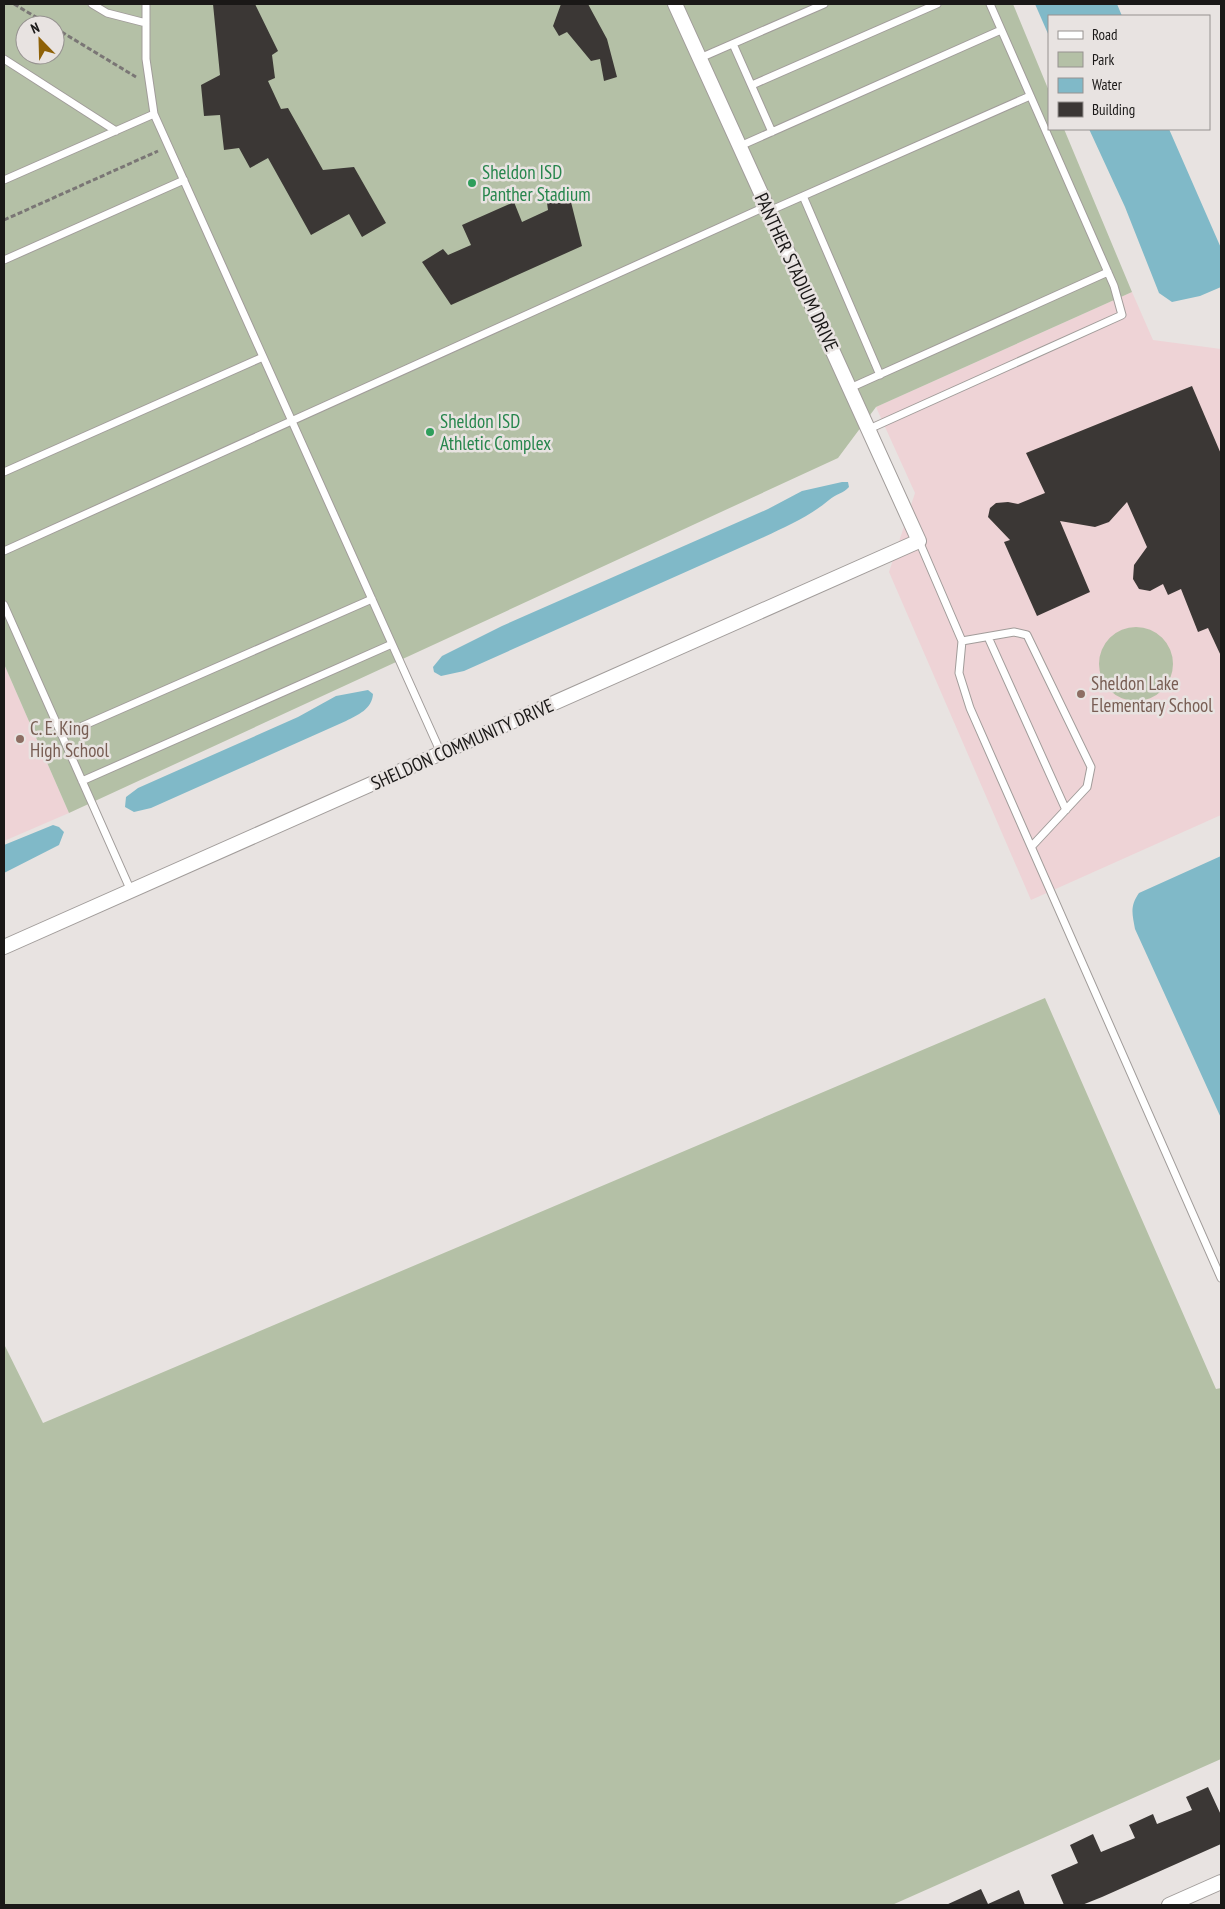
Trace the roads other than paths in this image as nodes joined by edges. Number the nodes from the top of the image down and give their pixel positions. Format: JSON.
{"nodes":[{"id":1,"x":92,"y":4,"type":"edge"},
{"id":2,"x":146,"y":4,"type":"edge"},
{"id":3,"x":675,"y":4,"type":"edge"},
{"id":4,"x":824,"y":4,"type":"edge"},
{"id":5,"x":937,"y":4,"type":"edge"},
{"id":6,"x":990,"y":4,"type":"edge"},
{"id":7,"x":105,"y":8,"type":"edge"},
{"id":8,"x":146,"y":23,"type":"junction"},
{"id":9,"x":1001,"y":30,"type":"junction"},
{"id":10,"x":733,"y":44,"type":"junction"},
{"id":11,"x":700,"y":58,"type":"junction"},
{"id":12,"x":4,"y":59,"type":"edge"},
{"id":13,"x":752,"y":84,"type":"junction"},
{"id":14,"x":1030,"y":96,"type":"junction"},
{"id":15,"x":154,"y":114,"type":"junction"},
{"id":16,"x":116,"y":131,"type":"junction"},
{"id":17,"x":772,"y":132,"type":"junction"},
{"id":18,"x":740,"y":146,"type":"junction"},
{"id":19,"x":4,"y":180,"type":"edge"},
{"id":20,"x":184,"y":180,"type":"junction"},
{"id":21,"x":803,"y":196,"type":"junction"},
{"id":22,"x":768,"y":208,"type":"junction"},
{"id":23,"x":4,"y":260,"type":"edge"},
{"id":24,"x":1108,"y":272,"type":"junction"},
{"id":25,"x":264,"y":357,"type":"junction"},
{"id":26,"x":880,"y":375,"type":"junction"},
{"id":27,"x":850,"y":388,"type":"junction"},
{"id":28,"x":292,"y":420,"type":"junction"},
{"id":29,"x":869,"y":429,"type":"junction"},
{"id":30,"x":4,"y":472,"type":"edge"},
{"id":31,"x":919,"y":541,"type":"junction"},
{"id":32,"x":4,"y":550,"type":"edge"},
{"id":33,"x":372,"y":599,"type":"junction"},
{"id":34,"x":4,"y":605,"type":"edge"},
{"id":35,"x":988,"y":637,"type":"junction"},
{"id":36,"x":962,"y":641,"type":"junction"},
{"id":37,"x":392,"y":644,"type":"junction"},
{"id":38,"x":62,"y":736,"type":"junction"},
{"id":39,"x":442,"y":753,"type":"junction"},
{"id":40,"x":82,"y":781,"type":"junction"},
{"id":41,"x":1066,"y":810,"type":"junction"},
{"id":42,"x":1032,"y":846,"type":"junction"},
{"id":43,"x":131,"y":890,"type":"junction"},
{"id":44,"x":4,"y":947,"type":"edge"},
{"id":45,"x":1221,"y":1278,"type":"edge"},
{"id":46,"x":1221,"y":1882,"type":"edge"},
{"id":47,"x":1194,"y":1900,"type":"edge"},
{"id":48,"x":1169,"y":1905,"type":"edge"}],
"edges":[{"from":1,"to":7,"type":"lane"},
{"from":2,"to":8,"type":"lane"},
{"from":3,"to":11,"type":"street","name":"PANTHER STADIUM DRIVE"},
{"from":4,"to":10,"type":"lane"},
{"from":5,"to":13,"type":"lane"},
{"from":6,"to":9,"type":"lane"},
{"from":7,"to":8,"type":"lane"},
{"from":8,"to":15,"type":"lane"},
{"from":9,"to":14,"type":"lane"},
{"from":9,"to":17,"type":"lane"},
{"from":10,"to":11,"type":"lane"},
{"from":10,"to":13,"type":"lane"},
{"from":11,"to":18,"type":"street","name":"PANTHER STADIUM DRIVE"},
{"from":12,"to":16,"type":"lane"},
{"from":13,"to":17,"type":"lane"},
{"from":14,"to":21,"type":"lane"},
{"from":14,"to":24,"type":"lane"},
{"from":15,"to":16,"type":"lane"},
{"from":15,"to":20,"type":"lane"},
{"from":16,"to":19,"type":"lane"},
{"from":17,"to":18,"type":"lane"},
{"from":18,"to":22,"type":"street","name":"PANTHER STADIUM DRIVE"},
{"from":20,"to":23,"type":"lane"},
{"from":20,"to":25,"type":"lane"},
{"from":21,"to":22,"type":"lane"},
{"from":21,"to":26,"type":"lane"},
{"from":22,"to":27,"type":"street","name":"PANTHER STADIUM DRIVE"},
{"from":22,"to":28,"type":"lane"},
{"from":24,"to":26,"type":"lane"},
{"from":24,"to":29,"type":"lane"},
{"from":25,"to":28,"type":"lane"},
{"from":25,"to":30,"type":"lane"},
{"from":26,"to":27,"type":"lane"},
{"from":27,"to":29,"type":"street","name":"PANTHER STADIUM DRIVE"},
{"from":28,"to":32,"type":"lane"},
{"from":28,"to":33,"type":"lane"},
{"from":29,"to":31,"type":"street","name":"PANTHER STADIUM DRIVE"},
{"from":31,"to":36,"type":"lane"},
{"from":31,"to":39,"type":"street","name":"SHELDON COMMUNITY DRIVE"},
{"from":33,"to":37,"type":"lane"},
{"from":33,"to":38,"type":"lane"},
{"from":34,"to":38,"type":"lane"},
{"from":35,"to":36,"type":"lane"},
{"from":35,"to":41,"type":"lane"},
{"from":35,"to":41,"type":"lane"},
{"from":36,"to":42,"type":"lane"},
{"from":37,"to":39,"type":"lane"},
{"from":37,"to":40,"type":"lane"},
{"from":38,"to":40,"type":"lane"},
{"from":39,"to":43,"type":"street","name":"SHELDON COMMUNITY DRIVE"},
{"from":40,"to":43,"type":"lane"},
{"from":41,"to":42,"type":"lane"},
{"from":42,"to":45,"type":"lane"},
{"from":43,"to":44,"type":"street","name":"SHELDON COMMUNITY DRIVE"},
{"from":46,"to":47,"type":"street"},
{"from":47,"to":48,"type":"street"}]}
